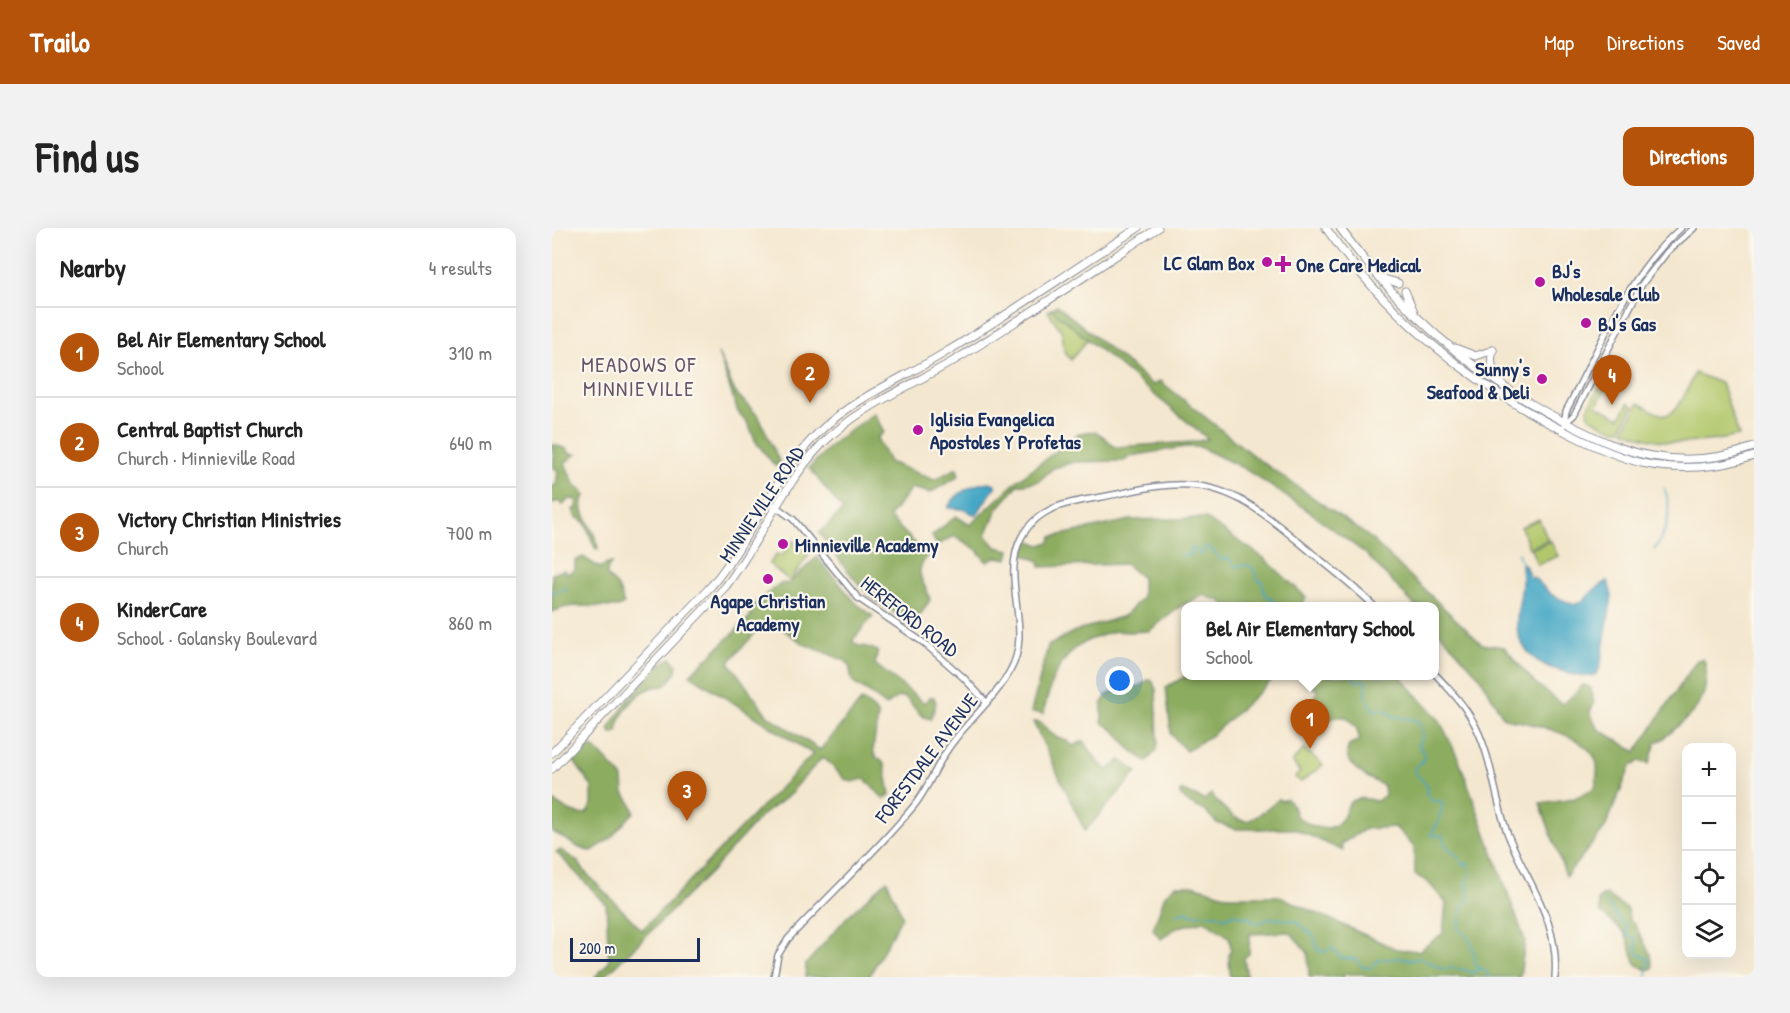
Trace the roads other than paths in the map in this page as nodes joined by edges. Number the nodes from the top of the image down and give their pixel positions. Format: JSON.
{"nodes":[{"id":1,"x":1138,"y":228,"type":"edge"},
{"id":2,"x":1158,"y":228,"type":"edge"},
{"id":3,"x":1326,"y":228,"type":"edge"},
{"id":4,"x":1340,"y":228,"type":"edge"},
{"id":5,"x":1681,"y":228,"type":"edge"},
{"id":6,"x":1694,"y":228,"type":"edge"},
{"id":7,"x":1378,"y":276,"type":"junction"},
{"id":8,"x":1398,"y":283,"type":"dead end"},
{"id":9,"x":1406,"y":291,"type":"dead end"},
{"id":10,"x":1417,"y":317,"type":"junction"},
{"id":11,"x":1447,"y":344,"type":"junction"},
{"id":12,"x":1507,"y":388,"type":"junction"},
{"id":13,"x":1564,"y":426,"type":"junction"},
{"id":14,"x":1754,"y":447,"type":"edge"},
{"id":15,"x":1754,"y":456,"type":"edge"},
{"id":16,"x":768,"y":501,"type":"junction"},
{"id":17,"x":777,"y":507,"type":"junction"},
{"id":18,"x":1370,"y":602,"type":"edge"},
{"id":19,"x":1439,"y":679,"type":"edge"},
{"id":20,"x":986,"y":702,"type":"junction"},
{"id":21,"x":552,"y":753,"type":"edge"},
{"id":22,"x":552,"y":769,"type":"edge"},
{"id":23,"x":774,"y":977,"type":"edge"},
{"id":24,"x":1555,"y":977,"type":"edge"}],
"edges":[{"from":1,"to":16,"type":"main road","name":"MINNIEVILLE ROAD"},
{"from":2,"to":17,"type":"main road","name":"MINNIEVILLE ROAD"},
{"from":3,"to":13,"type":"main road"},
{"from":4,"to":7,"type":"main road"},
{"from":5,"to":13,"type":"street"},
{"from":6,"to":13,"type":"street"},
{"from":7,"to":8,"type":"main road"},
{"from":7,"to":10,"type":"main road"},
{"from":9,"to":10,"type":"main road"},
{"from":10,"to":11,"type":"main road"},
{"from":11,"to":12,"type":"main road"},
{"from":11,"to":12,"type":"main road"},
{"from":12,"to":13,"type":"main road"},
{"from":13,"to":14,"type":"main road"},
{"from":13,"to":15,"type":"main road"},
{"from":16,"to":17,"type":"street","name":"HEREFORD ROAD"},
{"from":16,"to":21,"type":"main road","name":"MINNIEVILLE ROAD"},
{"from":17,"to":20,"type":"street","name":"HEREFORD ROAD"},
{"from":17,"to":22,"type":"main road","name":"MINNIEVILLE ROAD"},
{"from":18,"to":20,"type":"street","name":"FORESTDALE AVENUE"},
{"from":19,"to":24,"type":"street"},
{"from":20,"to":23,"type":"street","name":"FORESTDALE AVENUE"}]}
